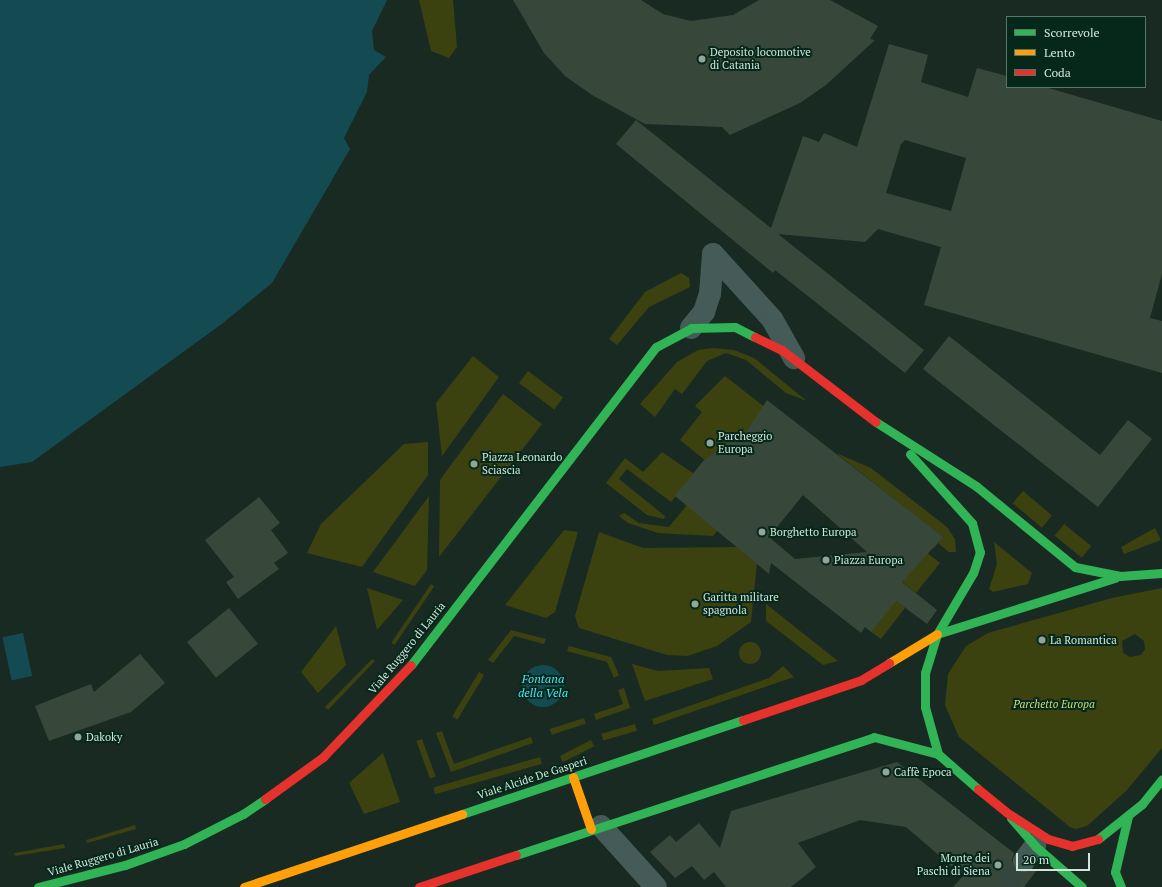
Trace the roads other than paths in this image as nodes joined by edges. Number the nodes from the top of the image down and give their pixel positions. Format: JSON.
{"nodes":[{"id":1,"x":691,"y":328,"type":"junction"},
{"id":2,"x":794,"y":358,"type":"junction"},
{"id":3,"x":887,"y":430,"type":"junction"},
{"id":4,"x":1162,"y":562,"type":"edge"},
{"id":5,"x":1162,"y":573,"type":"edge"},
{"id":6,"x":1120,"y":576,"type":"junction"},
{"id":7,"x":937,"y":634,"type":"junction"},
{"id":8,"x":938,"y":754,"type":"junction"},
{"id":9,"x":573,"y":777,"type":"junction"},
{"id":10,"x":1162,"y":779,"type":"edge"},
{"id":11,"x":1006,"y":812,"type":"junction"},
{"id":12,"x":1128,"y":816,"type":"junction"},
{"id":13,"x":596,"y":828,"type":"junction"},
{"id":14,"x":38,"y":887,"type":"edge"},
{"id":15,"x":244,"y":887,"type":"edge"},
{"id":16,"x":419,"y":887,"type":"edge"},
{"id":17,"x":656,"y":887,"type":"edge"},
{"id":18,"x":1082,"y":887,"type":"edge"},
{"id":19,"x":1121,"y":887,"type":"edge"}],
"edges":[{"from":1,"to":2,"type":"main road"},
{"from":1,"to":2,"type":"street"},
{"from":1,"to":14,"type":"main road","name":"Viale Ruggero di Lauria"},
{"from":2,"to":3,"type":"main road"},
{"from":3,"to":6,"type":"main road"},
{"from":3,"to":7,"type":"main road"},
{"from":4,"to":6,"type":"main road"},
{"from":5,"to":6,"type":"main road"},
{"from":6,"to":7,"type":"main road"},
{"from":7,"to":8,"type":"main road"},
{"from":7,"to":9,"type":"main road","name":"Viale Alcide De Gasperi"},
{"from":8,"to":11,"type":"main road"},
{"from":8,"to":13,"type":"main road"},
{"from":9,"to":13,"type":"main road"},
{"from":9,"to":15,"type":"main road","name":"Viale Alcide De Gasperi"},
{"from":10,"to":12,"type":"main road"},
{"from":11,"to":12,"type":"main road"},
{"from":11,"to":18,"type":"main road"},
{"from":12,"to":19,"type":"main road"},
{"from":13,"to":16,"type":"main road"},
{"from":13,"to":17,"type":"street"}]}
